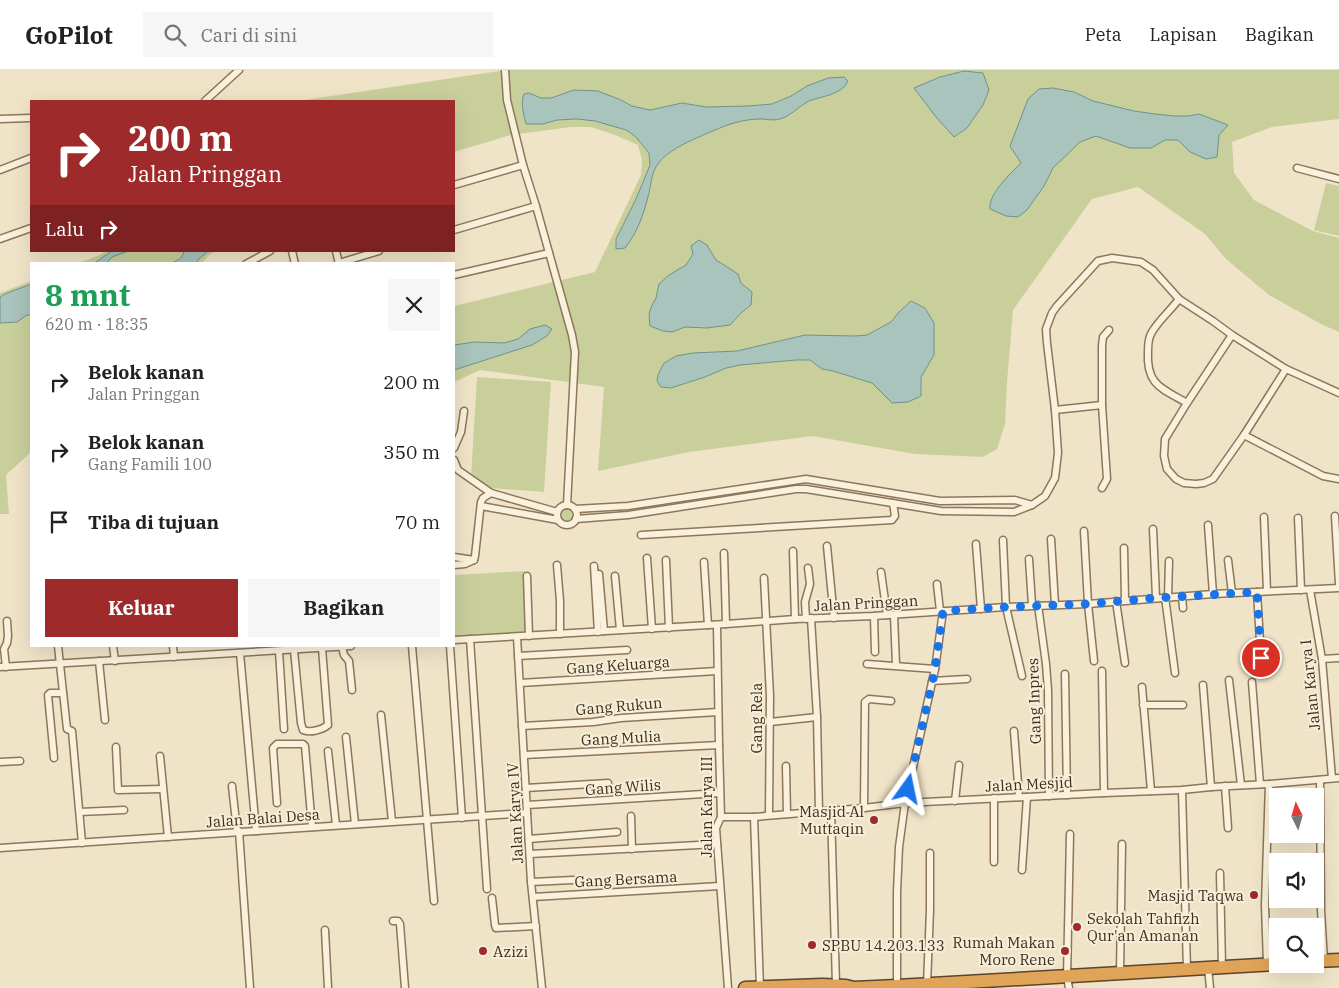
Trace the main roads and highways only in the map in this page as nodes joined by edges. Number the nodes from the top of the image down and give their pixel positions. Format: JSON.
{"nodes":[{"id":1,"x":1339,"y":960,"type":"edge"},
{"id":2,"x":1324,"y":961,"type":"edge"},
{"id":3,"x":1269,"y":964,"type":"edge"},
{"id":4,"x":1068,"y":982,"type":"edge"},
{"id":5,"x":745,"y":988,"type":"edge"},
{"id":6,"x":760,"y":988,"type":"edge"},
{"id":7,"x":854,"y":988,"type":"edge"}],
"edges":[{"from":1,"to":2,"type":"highway"},
{"from":3,"to":4,"type":"highway"},
{"from":4,"to":7,"type":"highway"},
{"from":5,"to":6,"type":"highway"},
{"from":6,"to":7,"type":"highway"}]}
